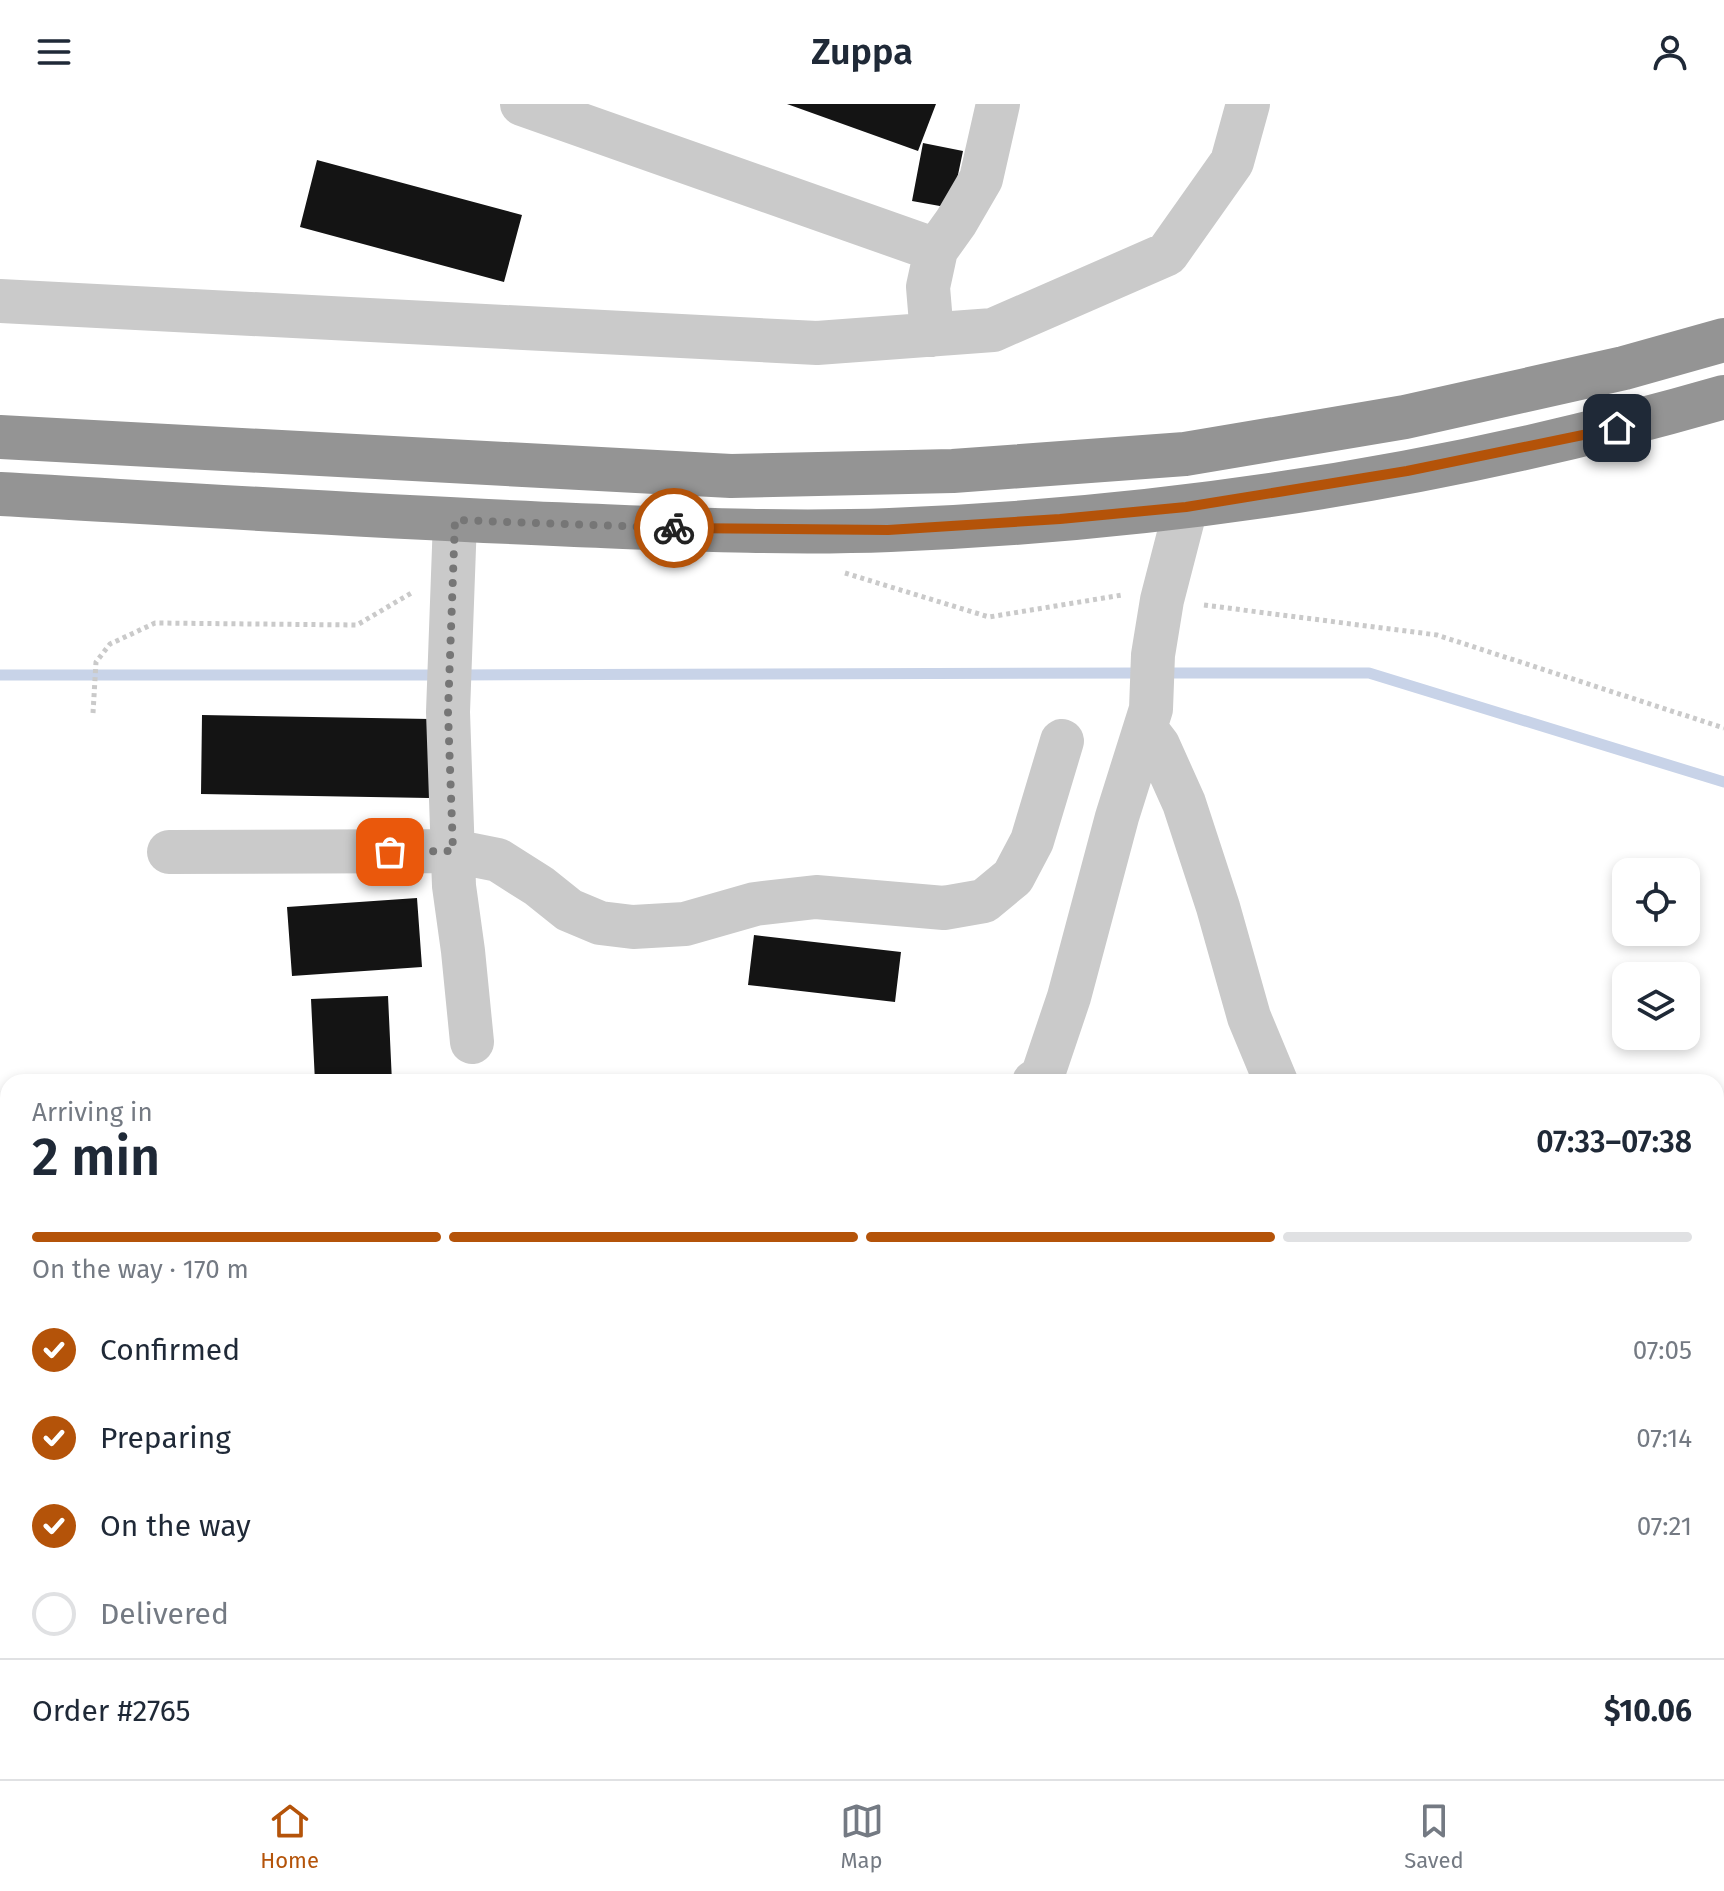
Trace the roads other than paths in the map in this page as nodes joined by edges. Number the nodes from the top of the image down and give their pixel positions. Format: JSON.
{"nodes":[{"id":1,"x":522,"y":104,"type":"edge"},
{"id":2,"x":998,"y":104,"type":"edge"},
{"id":3,"x":1248,"y":104,"type":"edge"},
{"id":4,"x":936,"y":250,"type":"junction"},
{"id":5,"x":0,"y":301,"type":"edge"},
{"id":6,"x":1724,"y":312,"type":"edge"},
{"id":7,"x":932,"y":335,"type":"junction"},
{"id":8,"x":1724,"y":340,"type":"edge"},
{"id":9,"x":1724,"y":397,"type":"edge"},
{"id":10,"x":0,"y":437,"type":"edge"},
{"id":11,"x":1185,"y":454,"type":"junction"},
{"id":12,"x":0,"y":494,"type":"edge"},
{"id":13,"x":1186,"y":507,"type":"junction"},
{"id":14,"x":455,"y":520,"type":"junction"},
{"id":15,"x":1148,"y":719,"type":"junction"},
{"id":16,"x":1062,"y":741,"type":"dead end"},
{"id":17,"x":453,"y":851,"type":"junction"},
{"id":18,"x":169,"y":852,"type":"dead end"},
{"id":19,"x":472,"y":1042,"type":"dead end"},
{"id":20,"x":1043,"y":1074,"type":"edge"},
{"id":21,"x":1273,"y":1074,"type":"edge"}],
"edges":[{"from":1,"to":4,"type":"street"},
{"from":2,"to":4,"type":"street"},
{"from":3,"to":7,"type":"street"},
{"from":4,"to":7,"type":"street"},
{"from":5,"to":7,"type":"street"},
{"from":6,"to":11,"type":"highway"},
{"from":8,"to":11,"type":"highway"},
{"from":9,"to":13,"type":"highway"},
{"from":10,"to":11,"type":"highway"},
{"from":12,"to":14,"type":"highway"},
{"from":13,"to":14,"type":"highway"},
{"from":13,"to":15,"type":"street"},
{"from":14,"to":17,"type":"street"},
{"from":15,"to":20,"type":"street"},
{"from":15,"to":21,"type":"street"},
{"from":16,"to":17,"type":"street"},
{"from":17,"to":18,"type":"street"},
{"from":17,"to":19,"type":"street"}]}
